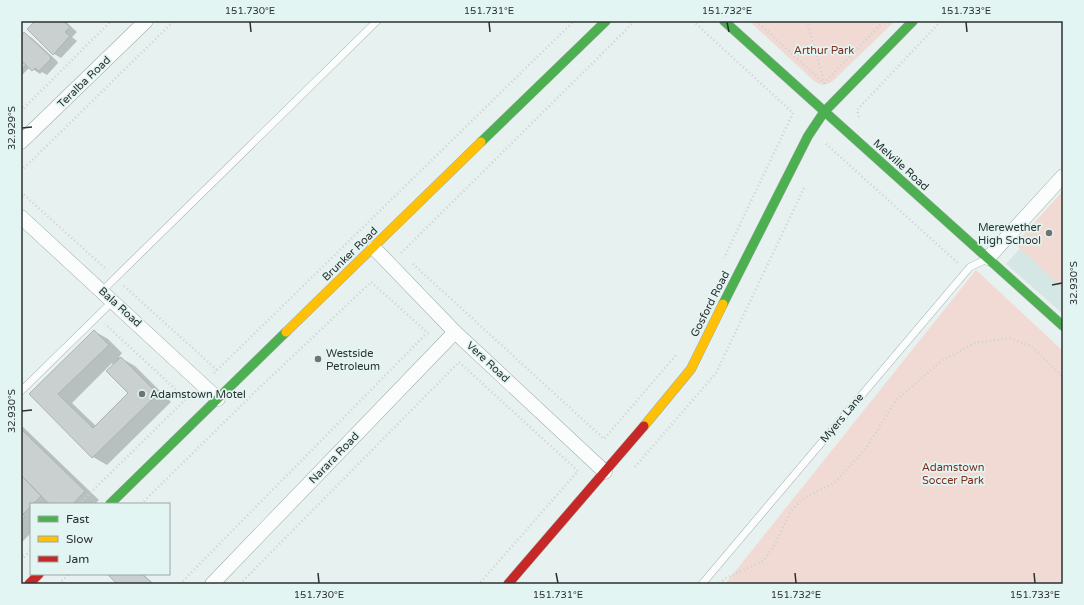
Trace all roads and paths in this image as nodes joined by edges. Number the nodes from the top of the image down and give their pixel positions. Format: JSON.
{"nodes":[{"id":1,"x":111,"y":21,"type":"edge"},
{"id":2,"x":146,"y":21,"type":"edge"},
{"id":3,"x":174,"y":21,"type":"edge"},
{"id":4,"x":377,"y":21,"type":"edge"},
{"id":5,"x":574,"y":21,"type":"edge"},
{"id":6,"x":606,"y":21,"type":"edge"},
{"id":7,"x":635,"y":21,"type":"edge"},
{"id":8,"x":693,"y":21,"type":"edge"},
{"id":9,"x":724,"y":21,"type":"edge"},
{"id":10,"x":756,"y":21,"type":"edge"},
{"id":11,"x":807,"y":21,"type":"edge"},
{"id":12,"x":884,"y":21,"type":"edge"},
{"id":13,"x":913,"y":21,"type":"edge"},
{"id":14,"x":942,"y":21,"type":"edge"},
{"id":15,"x":824,"y":83,"type":"junction"},
{"id":16,"x":21,"y":111,"type":"edge"},
{"id":17,"x":824,"y":112,"type":"junction"},
{"id":18,"x":864,"y":121,"type":"dead end"},
{"id":19,"x":21,"y":142,"type":"edge"},
{"id":20,"x":823,"y":149,"type":"dead end"},
{"id":21,"x":21,"y":171,"type":"edge"},
{"id":22,"x":1063,"y":176,"type":"edge"},
{"id":23,"x":808,"y":180,"type":"dead end"},
{"id":24,"x":21,"y":217,"type":"edge"},
{"id":25,"x":374,"y":248,"type":"junction"},
{"id":26,"x":406,"y":258,"type":"dead end"},
{"id":27,"x":988,"y":258,"type":"junction"},
{"id":28,"x":723,"y":260,"type":"dead end"},
{"id":29,"x":412,"y":263,"type":"dead end"},
{"id":30,"x":967,"y":271,"type":"junction"},
{"id":31,"x":102,"y":291,"type":"junction"},
{"id":32,"x":113,"y":301,"type":"junction"},
{"id":33,"x":96,"y":316,"type":"junction"},
{"id":34,"x":1063,"y":326,"type":"edge"},
{"id":35,"x":455,"y":332,"type":"junction"},
{"id":36,"x":678,"y":352,"type":"dead end"},
{"id":37,"x":214,"y":373,"type":"dead end"},
{"id":38,"x":1063,"y":377,"type":"edge"},
{"id":39,"x":21,"y":391,"type":"edge"},
{"id":40,"x":190,"y":397,"type":"dead end"},
{"id":41,"x":186,"y":399,"type":"junction"},
{"id":42,"x":218,"y":399,"type":"junction"},
{"id":43,"x":634,"y":468,"type":"dead end"},
{"id":44,"x":605,"y":472,"type":"junction"},
{"id":45,"x":79,"y":503,"type":"edge"},
{"id":46,"x":111,"y":503,"type":"edge"},
{"id":47,"x":142,"y":503,"type":"edge"},
{"id":48,"x":30,"y":551,"type":"edge"},
{"id":49,"x":21,"y":560,"type":"edge"},
{"id":50,"x":38,"y":575,"type":"edge"},
{"id":51,"x":68,"y":575,"type":"edge"},
{"id":52,"x":29,"y":584,"type":"edge"},
{"id":53,"x":59,"y":584,"type":"edge"},
{"id":54,"x":180,"y":584,"type":"edge"},
{"id":55,"x":212,"y":584,"type":"edge"},
{"id":56,"x":240,"y":584,"type":"edge"},
{"id":57,"x":479,"y":584,"type":"edge"},
{"id":58,"x":508,"y":584,"type":"edge"},
{"id":59,"x":702,"y":584,"type":"edge"},
{"id":60,"x":720,"y":584,"type":"edge"}],
"edges":[{"from":1,"to":16,"type":"path"},
{"from":2,"to":19,"type":"street","name":"Teralba Road"},
{"from":3,"to":21,"type":"path"},
{"from":4,"to":31,"type":"lane"},
{"from":5,"to":37,"type":"path"},
{"from":6,"to":25,"type":"street","name":"Brunker Road"},
{"from":7,"to":26,"type":"path"},
{"from":8,"to":28,"type":"path"},
{"from":9,"to":17,"type":"street","name":"Melville Road"},
{"from":10,"to":15,"type":"path"},
{"from":11,"to":15,"type":"path"},
{"from":12,"to":15,"type":"path"},
{"from":13,"to":17,"type":"street","name":"Gosford Road"},
{"from":14,"to":18,"type":"path"},
{"from":17,"to":27,"type":"street","name":"Melville Road"},
{"from":17,"to":44,"type":"street","name":"Gosford Road"},
{"from":20,"to":30,"type":"path"},
{"from":22,"to":27,"type":"street"},
{"from":23,"to":43,"type":"path"},
{"from":24,"to":31,"type":"street","name":"Bala Road"},
{"from":25,"to":35,"type":"street","name":"Vere Road"},
{"from":25,"to":42,"type":"street","name":"Brunker Road"},
{"from":27,"to":30,"type":"lane","name":"Myers Lane"},
{"from":27,"to":34,"type":"street","name":"Melville Road"},
{"from":29,"to":36,"type":"path"},
{"from":30,"to":59,"type":"lane","name":"Myers Lane"},
{"from":31,"to":32,"type":"street","name":"Bala Road"},
{"from":32,"to":33,"type":"lane"},
{"from":32,"to":42,"type":"street","name":"Bala Road"},
{"from":33,"to":39,"type":"lane"},
{"from":33,"to":41,"type":"path"},
{"from":35,"to":44,"type":"street","name":"Vere Road"},
{"from":35,"to":55,"type":"street","name":"Narara Road"},
{"from":38,"to":60,"type":"path"},
{"from":40,"to":41,"type":"path"},
{"from":41,"to":45,"type":"path"},
{"from":42,"to":46,"type":"street","name":"Brunker Road"},
{"from":44,"to":58,"type":"street","name":"Gosford Road"},
{"from":47,"to":54,"type":"path"},
{"from":48,"to":49,"type":"path"},
{"from":50,"to":52,"type":"street"},
{"from":51,"to":53,"type":"path"},
{"from":56,"to":57,"type":"path"}]}
